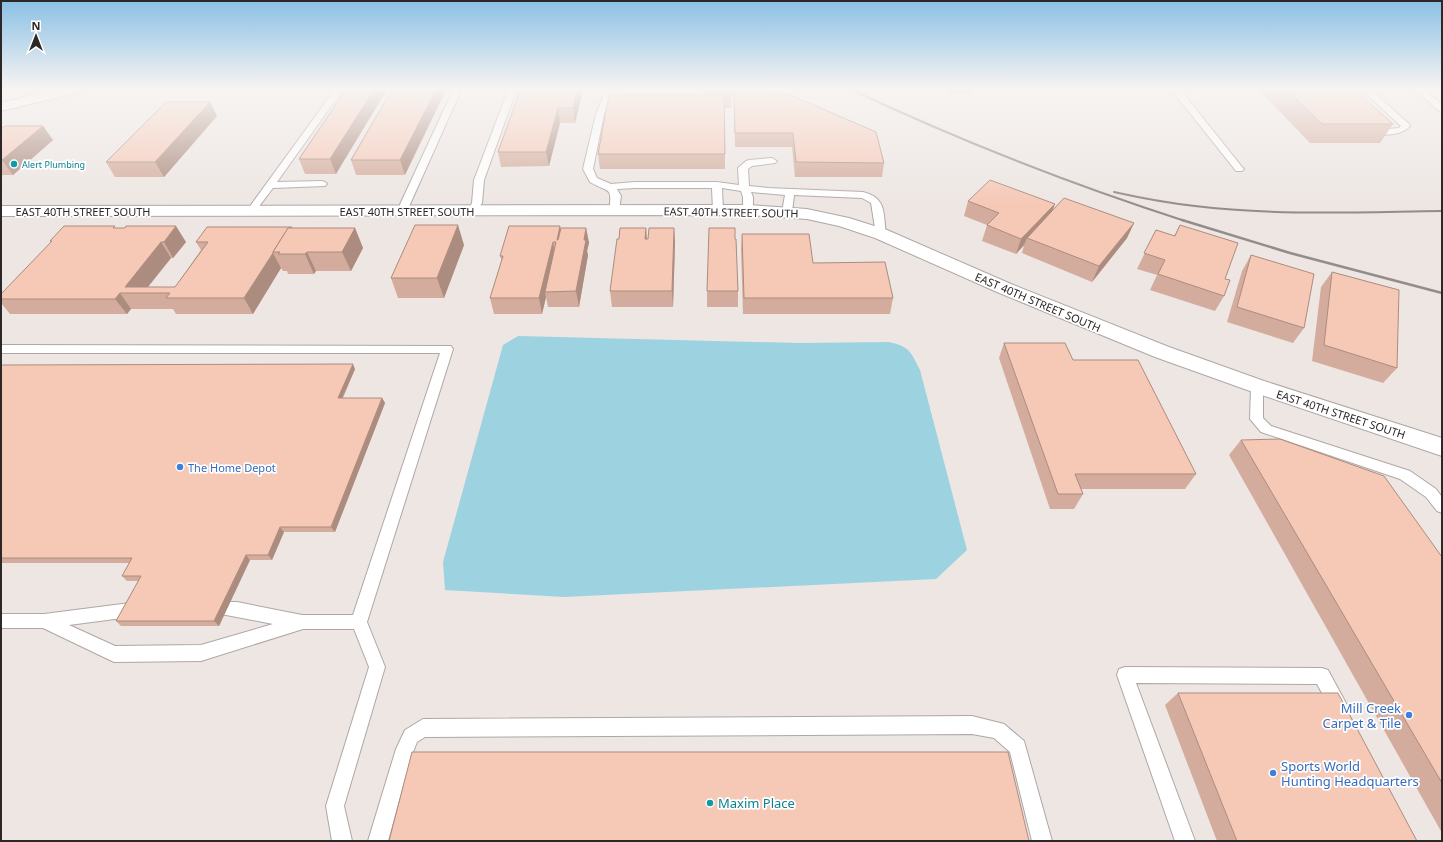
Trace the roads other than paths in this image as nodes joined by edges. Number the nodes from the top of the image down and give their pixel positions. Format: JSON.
{"nodes":[{"id":1,"x":312,"y":127,"type":"edge"},
{"id":2,"x":440,"y":127,"type":"edge"},
{"id":3,"x":498,"y":127,"type":"edge"},
{"id":4,"x":597,"y":127,"type":"edge"},
{"id":5,"x":1206,"y":127,"type":"edge"},
{"id":6,"x":1404,"y":127,"type":"edge"},
{"id":7,"x":1381,"y":132,"type":"edge"},
{"id":8,"x":772,"y":161,"type":"dead end"},
{"id":9,"x":1240,"y":169,"type":"dead end"},
{"id":10,"x":322,"y":184,"type":"dead end"},
{"id":11,"x":270,"y":185,"type":"junction"},
{"id":12,"x":717,"y":185,"type":"junction"},
{"id":13,"x":610,"y":187,"type":"junction"},
{"id":14,"x":744,"y":187,"type":"junction"},
{"id":15,"x":790,"y":191,"type":"junction"},
{"id":16,"x":614,"y":210,"type":"junction"},
{"id":17,"x":718,"y":210,"type":"junction"},
{"id":18,"x":748,"y":210,"type":"junction"},
{"id":19,"x":1,"y":211,"type":"edge"},
{"id":20,"x":252,"y":211,"type":"junction"},
{"id":21,"x":402,"y":211,"type":"junction"},
{"id":22,"x":472,"y":211,"type":"junction"},
{"id":23,"x":787,"y":212,"type":"junction"},
{"id":24,"x":881,"y":234,"type":"junction"},
{"id":25,"x":1,"y":349,"type":"edge"},
{"id":26,"x":1257,"y":386,"type":"junction"},
{"id":27,"x":1442,"y":447,"type":"edge"},
{"id":28,"x":1442,"y":507,"type":"edge"},
{"id":29,"x":227,"y":609,"type":"dead end"},
{"id":30,"x":130,"y":610,"type":"edge"},
{"id":31,"x":1,"y":621,"type":"edge"},
{"id":32,"x":44,"y":622,"type":"junction"},
{"id":33,"x":303,"y":622,"type":"junction"},
{"id":34,"x":359,"y":622,"type":"junction"},
{"id":35,"x":1349,"y":724,"type":"edge"},
{"id":36,"x":342,"y":841,"type":"edge"},
{"id":37,"x":378,"y":841,"type":"edge"},
{"id":38,"x":1042,"y":841,"type":"edge"},
{"id":39,"x":1185,"y":841,"type":"edge"}],
"edges":[{"from":1,"to":11,"type":"lane"},
{"from":2,"to":21,"type":"lane"},
{"from":3,"to":22,"type":"lane"},
{"from":4,"to":13,"type":"lane"},
{"from":5,"to":9,"type":"lane"},
{"from":6,"to":7,"type":"lane"},
{"from":8,"to":14,"type":"lane"},
{"from":10,"to":11,"type":"lane"},
{"from":11,"to":20,"type":"lane"},
{"from":12,"to":13,"type":"lane"},
{"from":12,"to":14,"type":"lane"},
{"from":12,"to":17,"type":"lane"},
{"from":13,"to":16,"type":"lane"},
{"from":14,"to":15,"type":"lane"},
{"from":14,"to":18,"type":"lane"},
{"from":15,"to":23,"type":"lane"},
{"from":15,"to":24,"type":"lane"},
{"from":16,"to":17,"type":"street","name":"EAST 40TH STREET SOUTH"},
{"from":16,"to":22,"type":"street","name":"EAST 40TH STREET SOUTH"},
{"from":17,"to":18,"type":"street","name":"EAST 40TH STREET SOUTH"},
{"from":18,"to":23,"type":"street","name":"EAST 40TH STREET SOUTH"},
{"from":19,"to":20,"type":"street","name":"EAST 40TH STREET SOUTH"},
{"from":20,"to":21,"type":"street","name":"EAST 40TH STREET SOUTH"},
{"from":21,"to":22,"type":"street","name":"EAST 40TH STREET SOUTH"},
{"from":23,"to":24,"type":"street","name":"EAST 40TH STREET SOUTH"},
{"from":24,"to":26,"type":"street","name":"EAST 40TH STREET SOUTH"},
{"from":25,"to":34,"type":"lane"},
{"from":26,"to":27,"type":"street","name":"EAST 40TH STREET SOUTH"},
{"from":26,"to":28,"type":"lane"},
{"from":29,"to":33,"type":"lane"},
{"from":30,"to":32,"type":"lane"},
{"from":31,"to":32,"type":"lane"},
{"from":32,"to":33,"type":"lane"},
{"from":33,"to":34,"type":"lane"},
{"from":34,"to":36,"type":"lane"},
{"from":35,"to":39,"type":"lane"},
{"from":37,"to":38,"type":"lane"}]}
